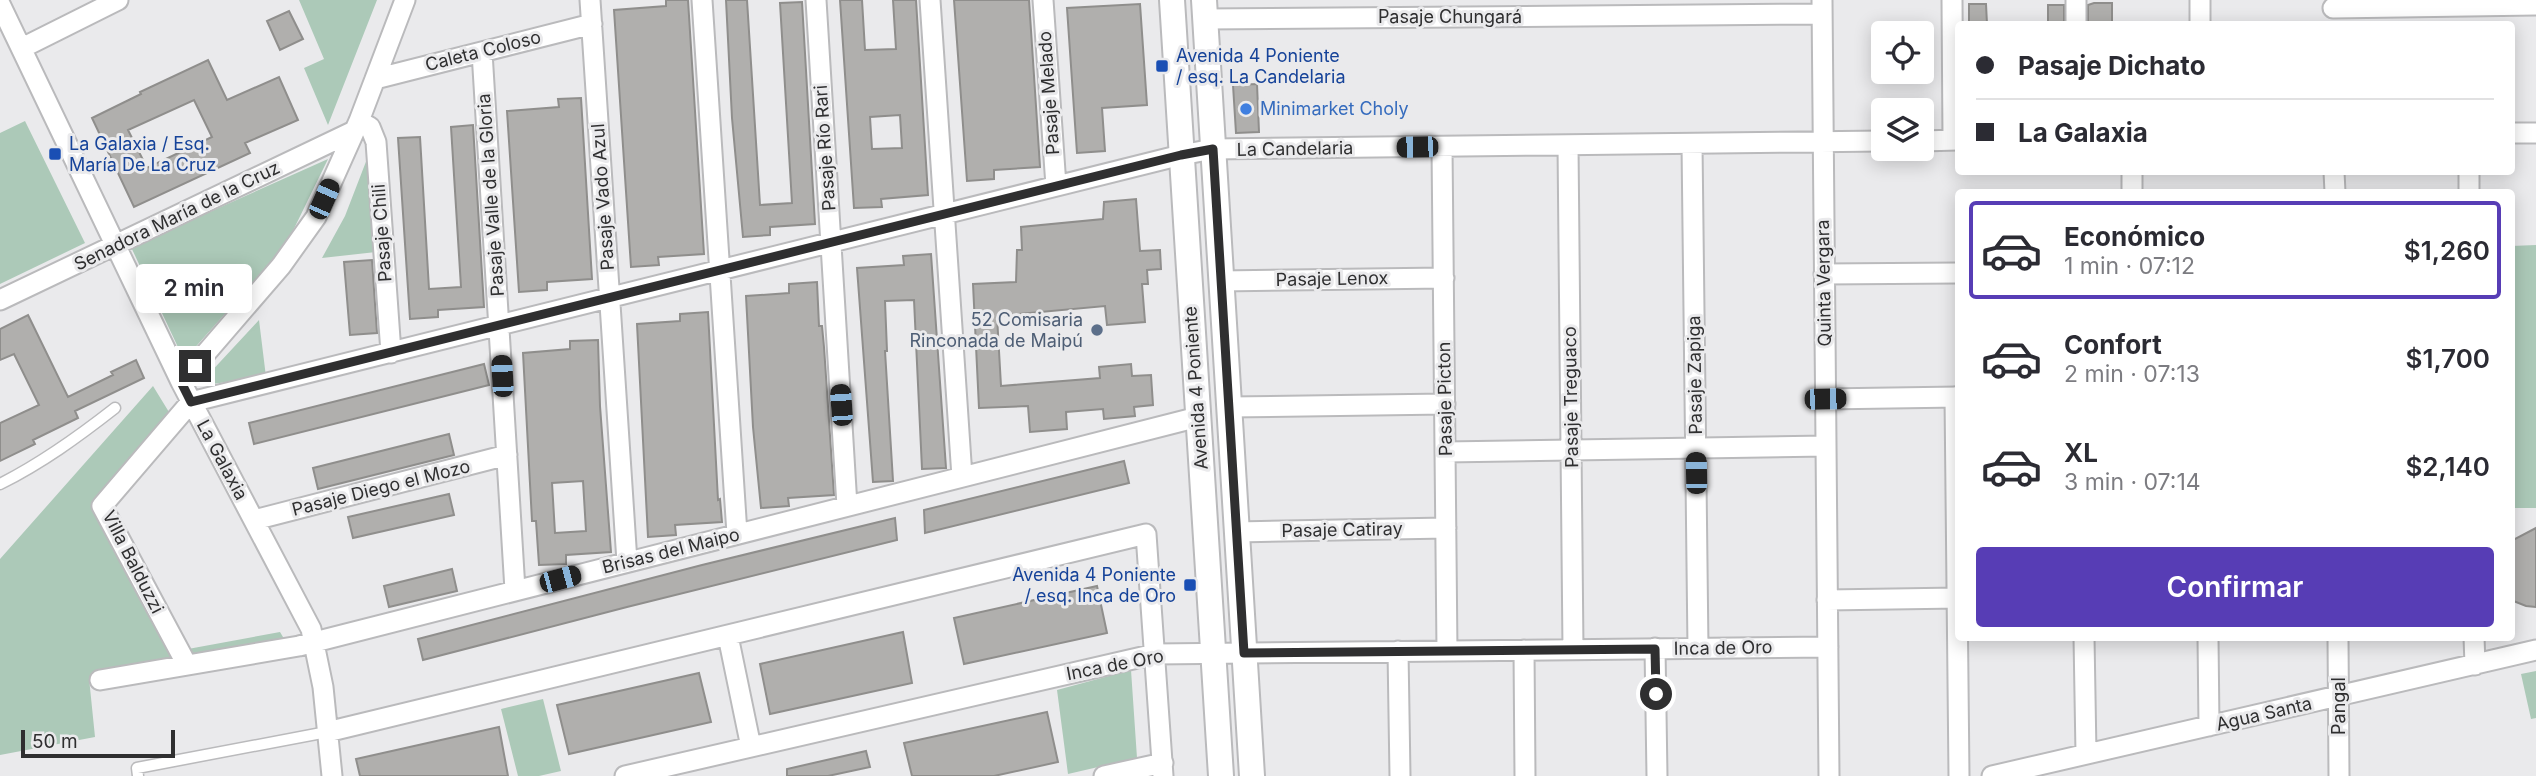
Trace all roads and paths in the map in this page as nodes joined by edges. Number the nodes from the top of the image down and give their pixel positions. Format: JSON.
{"nodes":[{"id":1,"x":118,"y":0,"type":"edge"},
{"id":2,"x":405,"y":0,"type":"edge"},
{"id":3,"x":590,"y":0,"type":"edge"},
{"id":4,"x":702,"y":0,"type":"edge"},
{"id":5,"x":816,"y":0,"type":"edge"},
{"id":6,"x":930,"y":0,"type":"edge"},
{"id":7,"x":1043,"y":0,"type":"edge"},
{"id":8,"x":1172,"y":0,"type":"edge"},
{"id":9,"x":1952,"y":0,"type":"edge"},
{"id":10,"x":2076,"y":0,"type":"edge"},
{"id":11,"x":2200,"y":0,"type":"edge"},
{"id":12,"x":0,"y":4,"type":"edge"},
{"id":13,"x":2536,"y":5,"type":"edge"},
{"id":14,"x":1822,"y":7,"type":"edge"},
{"id":15,"x":1516,"y":8,"type":"edge"},
{"id":16,"x":1204,"y":10,"type":"edge"},
{"id":17,"x":2333,"y":11,"type":"edge"},
{"id":18,"x":2076,"y":21,"type":"edge"},
{"id":19,"x":2200,"y":21,"type":"edge"},
{"id":20,"x":592,"y":24,"type":"junction"},
{"id":21,"x":22,"y":48,"type":"junction"},
{"id":22,"x":482,"y":52,"type":"junction"},
{"id":23,"x":375,"y":79,"type":"junction"},
{"id":24,"x":1955,"y":105,"type":"edge"},
{"id":25,"x":356,"y":126,"type":"junction"},
{"id":26,"x":2515,"y":133,"type":"edge"},
{"id":27,"x":2536,"y":133,"type":"edge"},
{"id":28,"x":1955,"y":140,"type":"edge"},
{"id":29,"x":1871,"y":141,"type":"edge"},
{"id":30,"x":1934,"y":141,"type":"edge"},
{"id":31,"x":1823,"y":142,"type":"junction"},
{"id":32,"x":1692,"y":144,"type":"junction"},
{"id":33,"x":1568,"y":145,"type":"junction"},
{"id":34,"x":1442,"y":147,"type":"junction"},
{"id":35,"x":1213,"y":149,"type":"junction"},
{"id":36,"x":1181,"y":155,"type":"junction"},
{"id":37,"x":1056,"y":186,"type":"junction"},
{"id":38,"x":944,"y":214,"type":"junction"},
{"id":39,"x":831,"y":243,"type":"junction"},
{"id":40,"x":116,"y":245,"type":"junction"},
{"id":41,"x":720,"y":271,"type":"junction"},
{"id":42,"x":1955,"y":273,"type":"edge"},
{"id":43,"x":1824,"y":274,"type":"junction"},
{"id":44,"x":1444,"y":278,"type":"junction"},
{"id":45,"x":1220,"y":281,"type":"junction"},
{"id":46,"x":610,"y":298,"type":"junction"},
{"id":47,"x":0,"y":300,"type":"edge"},
{"id":48,"x":499,"y":326,"type":"junction"},
{"id":49,"x":1224,"y":350,"type":"junction"},
{"id":50,"x":1194,"y":351,"type":"junction"},
{"id":51,"x":391,"y":353,"type":"junction"},
{"id":52,"x":181,"y":382,"type":"junction"},
{"id":53,"x":1955,"y":397,"type":"edge"},
{"id":54,"x":1825,"y":399,"type":"junction"},
{"id":55,"x":191,"y":402,"type":"junction"},
{"id":56,"x":1445,"y":404,"type":"junction"},
{"id":57,"x":1229,"y":407,"type":"junction"},
{"id":58,"x":115,"y":408,"type":"dead end"},
{"id":59,"x":1198,"y":417,"type":"junction"},
{"id":60,"x":1826,"y":446,"type":"junction"},
{"id":61,"x":1695,"y":448,"type":"junction"},
{"id":62,"x":1571,"y":450,"type":"junction"},
{"id":63,"x":1446,"y":452,"type":"junction"},
{"id":64,"x":507,"y":455,"type":"junction"},
{"id":65,"x":962,"y":477,"type":"junction"},
{"id":66,"x":0,"y":484,"type":"edge"},
{"id":67,"x":847,"y":506,"type":"junction"},
{"id":68,"x":254,"y":520,"type":"junction"},
{"id":69,"x":1446,"y":528,"type":"junction"},
{"id":70,"x":1237,"y":532,"type":"junction"},
{"id":71,"x":737,"y":534,"type":"junction"},
{"id":72,"x":627,"y":562,"type":"junction"},
{"id":73,"x":515,"y":590,"type":"junction"},
{"id":74,"x":1955,"y":598,"type":"edge"},
{"id":75,"x":1827,"y":600,"type":"junction"},
{"id":76,"x":728,"y":636,"type":"junction"},
{"id":77,"x":315,"y":641,"type":"junction"},
{"id":78,"x":1958,"y":641,"type":"edge"},
{"id":79,"x":2084,"y":641,"type":"edge"},
{"id":80,"x":2208,"y":641,"type":"edge"},
{"id":81,"x":2338,"y":641,"type":"edge"},
{"id":82,"x":2474,"y":641,"type":"edge"},
{"id":83,"x":1828,"y":647,"type":"junction"},
{"id":84,"x":1698,"y":648,"type":"junction"},
{"id":85,"x":1573,"y":649,"type":"junction"},
{"id":86,"x":1655,"y":649,"type":"junction"},
{"id":87,"x":1524,"y":650,"type":"junction"},
{"id":88,"x":2536,"y":650,"type":"edge"},
{"id":89,"x":1398,"y":651,"type":"junction"},
{"id":90,"x":1447,"y":651,"type":"junction"},
{"id":91,"x":1213,"y":653,"type":"junction"},
{"id":92,"x":1244,"y":653,"type":"junction"},
{"id":93,"x":1155,"y":654,"type":"junction"},
{"id":94,"x":187,"y":665,"type":"junction"},
{"id":95,"x":2475,"y":665,"type":"junction"},
{"id":96,"x":100,"y":680,"type":"dead end"},
{"id":97,"x":2339,"y":696,"type":"junction"},
{"id":98,"x":2209,"y":726,"type":"junction"},
{"id":99,"x":327,"y":732,"type":"junction"},
{"id":100,"x":751,"y":747,"type":"junction"},
{"id":101,"x":2086,"y":754,"type":"junction"},
{"id":102,"x":1163,"y":769,"type":"edge"},
{"id":103,"x":138,"y":776,"type":"edge"},
{"id":104,"x":331,"y":776,"type":"edge"},
{"id":105,"x":625,"y":776,"type":"edge"},
{"id":106,"x":1104,"y":776,"type":"edge"},
{"id":107,"x":1221,"y":776,"type":"edge"},
{"id":108,"x":1252,"y":776,"type":"edge"},
{"id":109,"x":1400,"y":776,"type":"edge"},
{"id":110,"x":1525,"y":776,"type":"edge"},
{"id":111,"x":1657,"y":776,"type":"edge"},
{"id":112,"x":1829,"y":776,"type":"edge"},
{"id":113,"x":1959,"y":776,"type":"edge"},
{"id":114,"x":1992,"y":776,"type":"edge"},
{"id":115,"x":2339,"y":776,"type":"edge"}],
"edges":[{"from":1,"to":21,"type":"street"},
{"from":2,"to":23,"type":"street"},
{"from":3,"to":20,"type":"street","name":"Pasaje Vado Azul"},
{"from":4,"to":41,"type":"street"},
{"from":5,"to":39,"type":"street","name":"Pasaje Río Rari"},
{"from":6,"to":38,"type":"street"},
{"from":7,"to":37,"type":"street","name":"Pasaje Melado"},
{"from":8,"to":36,"type":"street","name":"Avenida 4 Poniente"},
{"from":9,"to":24,"type":"street"},
{"from":10,"to":18,"type":"street"},
{"from":11,"to":19,"type":"street"},
{"from":12,"to":21,"type":"street","name":"La Galaxia"},
{"from":13,"to":17,"type":"street"},
{"from":14,"to":15,"type":"street","name":"Pasaje Chungará"},
{"from":14,"to":31,"type":"street","name":"Quinta Vergara"},
{"from":15,"to":16,"type":"street","name":"Pasaje Chungará"},
{"from":16,"to":35,"type":"street","name":"Avenida 4 Poniente"},
{"from":20,"to":22,"type":"street","name":"Caleta Coloso"},
{"from":20,"to":46,"type":"street","name":"Pasaje Vado Azul"},
{"from":21,"to":40,"type":"street","name":"La Galaxia"},
{"from":22,"to":23,"type":"street","name":"Caleta Coloso"},
{"from":22,"to":48,"type":"street","name":"Pasaje Valle de la Gloria"},
{"from":23,"to":25,"type":"street"},
{"from":25,"to":40,"type":"street","name":"Senadora María de la Cruz"},
{"from":25,"to":51,"type":"street","name":"Pasaje Chili"},
{"from":25,"to":52,"type":"street"},
{"from":26,"to":27,"type":"street"},
{"from":28,"to":30,"type":"street"},
{"from":29,"to":31,"type":"street","name":"La Candelaria"},
{"from":31,"to":32,"type":"street","name":"La Candelaria"},
{"from":31,"to":43,"type":"street","name":"Quinta Vergara"},
{"from":32,"to":33,"type":"street","name":"La Candelaria"},
{"from":32,"to":61,"type":"street","name":"Pasaje Zapiga"},
{"from":33,"to":34,"type":"street","name":"La Candelaria"},
{"from":33,"to":62,"type":"street","name":"Pasaje Treguaco"},
{"from":34,"to":35,"type":"street","name":"La Candelaria"},
{"from":34,"to":44,"type":"street","name":"Pasaje Picton"},
{"from":35,"to":36,"type":"street","name":"La Candelaria"},
{"from":35,"to":45,"type":"street","name":"Avenida 4 Poniente"},
{"from":36,"to":37,"type":"street","name":"La Candelaria"},
{"from":36,"to":50,"type":"street","name":"Avenida 4 Poniente"},
{"from":37,"to":38,"type":"street","name":"La Candelaria"},
{"from":38,"to":39,"type":"street","name":"La Candelaria"},
{"from":38,"to":65,"type":"street"},
{"from":39,"to":41,"type":"street","name":"La Candelaria"},
{"from":39,"to":67,"type":"street","name":"Pasaje Río Rari"},
{"from":40,"to":47,"type":"street","name":"Senadora María de la Cruz"},
{"from":40,"to":52,"type":"street","name":"La Galaxia"},
{"from":41,"to":46,"type":"street","name":"La Candelaria"},
{"from":41,"to":71,"type":"street"},
{"from":42,"to":43,"type":"street"},
{"from":43,"to":54,"type":"street","name":"Quinta Vergara"},
{"from":44,"to":45,"type":"street","name":"Pasaje Lenox"},
{"from":44,"to":56,"type":"street","name":"Pasaje Picton"},
{"from":45,"to":49,"type":"street","name":"Avenida 4 Poniente"},
{"from":46,"to":48,"type":"street","name":"La Candelaria"},
{"from":46,"to":72,"type":"street","name":"Pasaje Vado Azul"},
{"from":48,"to":51,"type":"street","name":"La Candelaria"},
{"from":48,"to":64,"type":"street","name":"Pasaje Valle de la Gloria"},
{"from":49,"to":50,"type":"street"},
{"from":49,"to":57,"type":"street","name":"Avenida 4 Poniente"},
{"from":50,"to":59,"type":"street","name":"Avenida 4 Poniente"},
{"from":51,"to":55,"type":"street","name":"La Candelaria"},
{"from":52,"to":55,"type":"street","name":"La Galaxia"},
{"from":53,"to":54,"type":"street"},
{"from":54,"to":60,"type":"street","name":"Quinta Vergara"},
{"from":55,"to":68,"type":"street","name":"La Galaxia"},
{"from":55,"to":94,"type":"street","name":"Villa Balduzzi"},
{"from":56,"to":57,"type":"street"},
{"from":56,"to":63,"type":"street","name":"Pasaje Picton"},
{"from":57,"to":70,"type":"street","name":"Avenida 4 Poniente"},
{"from":58,"to":66,"type":"lane"},
{"from":59,"to":65,"type":"street","name":"Brisas del Maipo"},
{"from":59,"to":91,"type":"street","name":"Avenida 4 Poniente"},
{"from":60,"to":61,"type":"street"},
{"from":60,"to":75,"type":"street","name":"Quinta Vergara"},
{"from":61,"to":62,"type":"street"},
{"from":61,"to":84,"type":"street","name":"Pasaje Zapiga"},
{"from":62,"to":63,"type":"street"},
{"from":62,"to":85,"type":"street","name":"Pasaje Treguaco"},
{"from":63,"to":69,"type":"street","name":"Pasaje Picton"},
{"from":64,"to":68,"type":"street","name":"Pasaje Diego el Mozo"},
{"from":64,"to":73,"type":"street","name":"Pasaje Valle de la Gloria"},
{"from":65,"to":67,"type":"street","name":"Brisas del Maipo"},
{"from":67,"to":71,"type":"street","name":"Brisas del Maipo"},
{"from":68,"to":77,"type":"street","name":"La Galaxia"},
{"from":69,"to":70,"type":"street","name":"Pasaje Catiray"},
{"from":69,"to":90,"type":"street","name":"Pasaje Picton"},
{"from":70,"to":92,"type":"street","name":"Avenida 4 Poniente"},
{"from":71,"to":72,"type":"street","name":"Brisas del Maipo"},
{"from":72,"to":73,"type":"street","name":"Brisas del Maipo"},
{"from":73,"to":77,"type":"street","name":"Brisas del Maipo"},
{"from":74,"to":75,"type":"street"},
{"from":75,"to":83,"type":"street","name":"Quinta Vergara"},
{"from":76,"to":93,"type":"street"},
{"from":76,"to":99,"type":"street"},
{"from":76,"to":100,"type":"street"},
{"from":77,"to":94,"type":"street","name":"Brisas del Maipo"},
{"from":77,"to":99,"type":"street","name":"La Galaxia"},
{"from":78,"to":113,"type":"street"},
{"from":79,"to":101,"type":"street"},
{"from":80,"to":98,"type":"street"},
{"from":81,"to":97,"type":"street","name":"Pangal"},
{"from":82,"to":95,"type":"street"},
{"from":83,"to":84,"type":"street","name":"Inca de Oro"},
{"from":83,"to":112,"type":"street","name":"Quinta Vergara"},
{"from":84,"to":86,"type":"street","name":"Inca de Oro"},
{"from":85,"to":86,"type":"street","name":"Inca de Oro"},
{"from":85,"to":87,"type":"street","name":"Inca de Oro"},
{"from":86,"to":111,"type":"street"},
{"from":87,"to":90,"type":"street","name":"Inca de Oro"},
{"from":87,"to":110,"type":"street"},
{"from":88,"to":95,"type":"street","name":"Agua Santa"},
{"from":89,"to":90,"type":"street","name":"Inca de Oro"},
{"from":89,"to":92,"type":"street","name":"Inca de Oro"},
{"from":89,"to":109,"type":"street"},
{"from":91,"to":92,"type":"street","name":"Inca de Oro"},
{"from":91,"to":93,"type":"street","name":"Inca de Oro"},
{"from":91,"to":107,"type":"street","name":"Avenida 4 Poniente"},
{"from":92,"to":108,"type":"street","name":"Avenida 4 Poniente"},
{"from":93,"to":100,"type":"street","name":"Inca de Oro"},
{"from":93,"to":102,"type":"street"},
{"from":94,"to":96,"type":"street","name":"Brisas del Maipo"},
{"from":95,"to":97,"type":"street","name":"Agua Santa"},
{"from":97,"to":98,"type":"street","name":"Agua Santa"},
{"from":97,"to":115,"type":"street","name":"Pangal"},
{"from":98,"to":101,"type":"street","name":"Agua Santa"},
{"from":99,"to":103,"type":"lane"},
{"from":99,"to":104,"type":"street","name":"La Galaxia"},
{"from":100,"to":105,"type":"street","name":"Inca de Oro"},
{"from":101,"to":114,"type":"street","name":"Agua Santa"},
{"from":102,"to":106,"type":"street"}]}
